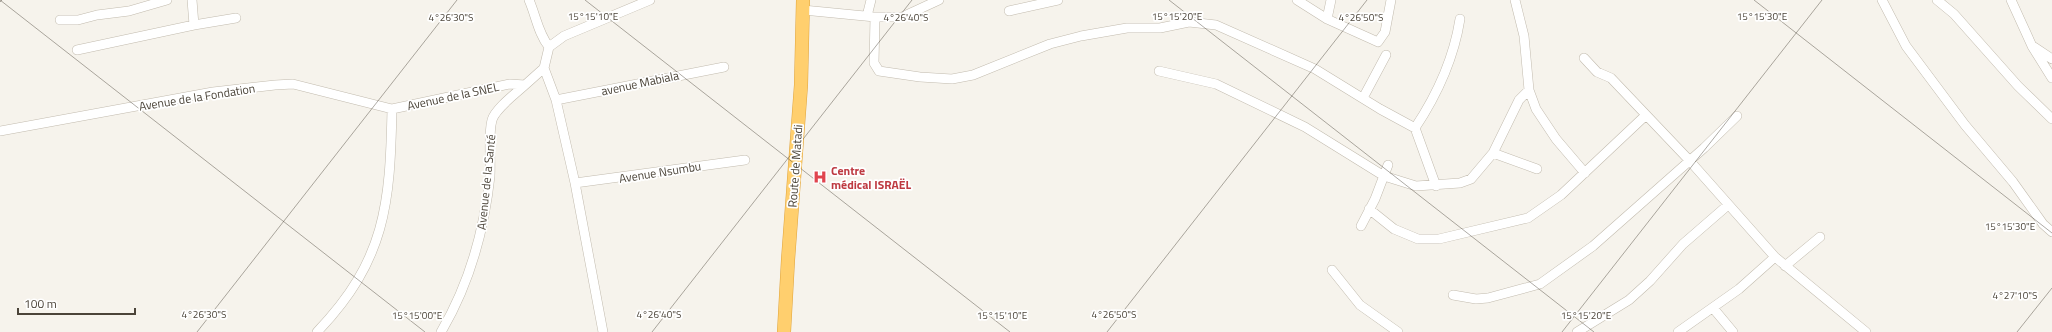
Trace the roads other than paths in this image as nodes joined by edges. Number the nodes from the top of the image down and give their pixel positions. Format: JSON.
{"nodes":[{"id":1,"x":167,"y":0,"type":"edge"},
{"id":2,"x":192,"y":0,"type":"edge"},
{"id":3,"x":529,"y":0,"type":"edge"},
{"id":4,"x":650,"y":0,"type":"edge"},
{"id":5,"x":871,"y":0,"type":"edge"},
{"id":6,"x":939,"y":0,"type":"edge"},
{"id":7,"x":1058,"y":0,"type":"edge"},
{"id":8,"x":1297,"y":0,"type":"edge"},
{"id":9,"x":1331,"y":0,"type":"edge"},
{"id":10,"x":1391,"y":0,"type":"edge"},
{"id":11,"x":1515,"y":0,"type":"edge"},
{"id":12,"x":1882,"y":0,"type":"edge"},
{"id":13,"x":1938,"y":0,"type":"edge"},
{"id":14,"x":2010,"y":0,"type":"edge"},
{"id":15,"x":803,"y":5,"type":"edge"},
{"id":16,"x":1009,"y":12,"type":"dead end"},
{"id":17,"x":871,"y":16,"type":"junction"},
{"id":18,"x":236,"y":18,"type":"dead end"},
{"id":19,"x":1327,"y":19,"type":"junction"},
{"id":20,"x":1460,"y":19,"type":"dead end"},
{"id":21,"x":60,"y":20,"type":"dead end"},
{"id":22,"x":194,"y":25,"type":"junction"},
{"id":23,"x":2032,"y":46,"type":"junction"},
{"id":24,"x":549,"y":48,"type":"junction"},
{"id":25,"x":77,"y":50,"type":"dead end"},
{"id":26,"x":1386,"y":55,"type":"dead end"},
{"id":27,"x":1584,"y":58,"type":"dead end"},
{"id":28,"x":2052,"y":59,"type":"edge"},
{"id":29,"x":724,"y":67,"type":"dead end"},
{"id":30,"x":544,"y":68,"type":"junction"},
{"id":31,"x":1159,"y":71,"type":"dead end"},
{"id":32,"x":2052,"y":78,"type":"edge"},
{"id":33,"x":525,"y":85,"type":"junction"},
{"id":34,"x":1529,"y":90,"type":"junction"},
{"id":35,"x":1363,"y":98,"type":"junction"},
{"id":36,"x":556,"y":100,"type":"junction"},
{"id":37,"x":392,"y":109,"type":"junction"},
{"id":38,"x":1646,"y":116,"type":"junction"},
{"id":39,"x":1737,"y":116,"type":"dead end"},
{"id":40,"x":2052,"y":119,"type":"edge"},
{"id":41,"x":1416,"y":128,"type":"junction"},
{"id":42,"x":0,"y":131,"type":"edge"},
{"id":43,"x":1493,"y":153,"type":"junction"},
{"id":44,"x":745,"y":160,"type":"dead end"},
{"id":45,"x":1689,"y":160,"type":"junction"},
{"id":46,"x":1388,"y":166,"type":"dead end"},
{"id":47,"x":1537,"y":169,"type":"dead end"},
{"id":48,"x":1585,"y":173,"type":"junction"},
{"id":49,"x":1384,"y":176,"type":"junction"},
{"id":50,"x":575,"y":183,"type":"junction"},
{"id":51,"x":1436,"y":186,"type":"junction"},
{"id":52,"x":1728,"y":205,"type":"junction"},
{"id":53,"x":1370,"y":210,"type":"junction"},
{"id":54,"x":1361,"y":226,"type":"dead end"},
{"id":55,"x":2051,"y":228,"type":"edge"},
{"id":56,"x":1820,"y":237,"type":"dead end"},
{"id":57,"x":1775,"y":257,"type":"junction"},
{"id":58,"x":1785,"y":266,"type":"junction"},
{"id":59,"x":1332,"y":270,"type":"dead end"},
{"id":60,"x":1453,"y":295,"type":"dead end"},
{"id":61,"x":1713,"y":308,"type":"junction"},
{"id":62,"x":317,"y":332,"type":"edge"},
{"id":63,"x":441,"y":332,"type":"edge"},
{"id":64,"x":603,"y":332,"type":"edge"},
{"id":65,"x":783,"y":332,"type":"edge"},
{"id":66,"x":1398,"y":332,"type":"edge"},
{"id":67,"x":1577,"y":332,"type":"edge"},
{"id":68,"x":1678,"y":332,"type":"edge"},
{"id":69,"x":1733,"y":332,"type":"edge"},
{"id":70,"x":1866,"y":332,"type":"edge"}],
"edges":[{"from":1,"to":21,"type":"street"},
{"from":2,"to":22,"type":"street"},
{"from":3,"to":24,"type":"street"},
{"from":4,"to":24,"type":"street"},
{"from":5,"to":17,"type":"street"},
{"from":6,"to":17,"type":"street"},
{"from":7,"to":16,"type":"street"},
{"from":8,"to":19,"type":"street"},
{"from":9,"to":19,"type":"street"},
{"from":10,"to":19,"type":"street"},
{"from":11,"to":34,"type":"street"},
{"from":12,"to":55,"type":"street"},
{"from":13,"to":40,"type":"street"},
{"from":14,"to":23,"type":"street"},
{"from":15,"to":17,"type":"street"},
{"from":15,"to":65,"type":"highway","name":"Route de Matadi"},
{"from":17,"to":35,"type":"street"},
{"from":18,"to":22,"type":"street"},
{"from":20,"to":41,"type":"street"},
{"from":22,"to":25,"type":"street"},
{"from":23,"to":28,"type":"street"},
{"from":23,"to":32,"type":"street"},
{"from":24,"to":30,"type":"street"},
{"from":26,"to":35,"type":"street"},
{"from":27,"to":38,"type":"street"},
{"from":29,"to":36,"type":"street","name":"avenue Mabiala"},
{"from":30,"to":33,"type":"street"},
{"from":30,"to":36,"type":"street"},
{"from":31,"to":49,"type":"street"},
{"from":33,"to":37,"type":"street","name":"Avenue de la SNEL"},
{"from":33,"to":63,"type":"street","name":"Avenue de la Santé"},
{"from":34,"to":43,"type":"street"},
{"from":34,"to":48,"type":"street"},
{"from":35,"to":41,"type":"street"},
{"from":36,"to":50,"type":"street"},
{"from":37,"to":42,"type":"street","name":"Avenue de la Fondation"},
{"from":37,"to":62,"type":"street","name":"Avenue de la SNEL"},
{"from":38,"to":45,"type":"street"},
{"from":38,"to":48,"type":"street"},
{"from":39,"to":45,"type":"street"},
{"from":41,"to":51,"type":"street"},
{"from":43,"to":47,"type":"street"},
{"from":43,"to":51,"type":"street"},
{"from":44,"to":50,"type":"street","name":"Avenue Nsumbu"},
{"from":45,"to":52,"type":"street"},
{"from":45,"to":60,"type":"street"},
{"from":46,"to":49,"type":"street"},
{"from":48,"to":53,"type":"street"},
{"from":49,"to":51,"type":"street"},
{"from":49,"to":53,"type":"street"},
{"from":50,"to":64,"type":"street"},
{"from":52,"to":57,"type":"street"},
{"from":52,"to":67,"type":"street"},
{"from":53,"to":54,"type":"street"},
{"from":56,"to":58,"type":"street"},
{"from":57,"to":58,"type":"street"},
{"from":57,"to":61,"type":"street"},
{"from":58,"to":70,"type":"street"},
{"from":59,"to":66,"type":"street"},
{"from":61,"to":68,"type":"street"},
{"from":61,"to":69,"type":"street"}]}
